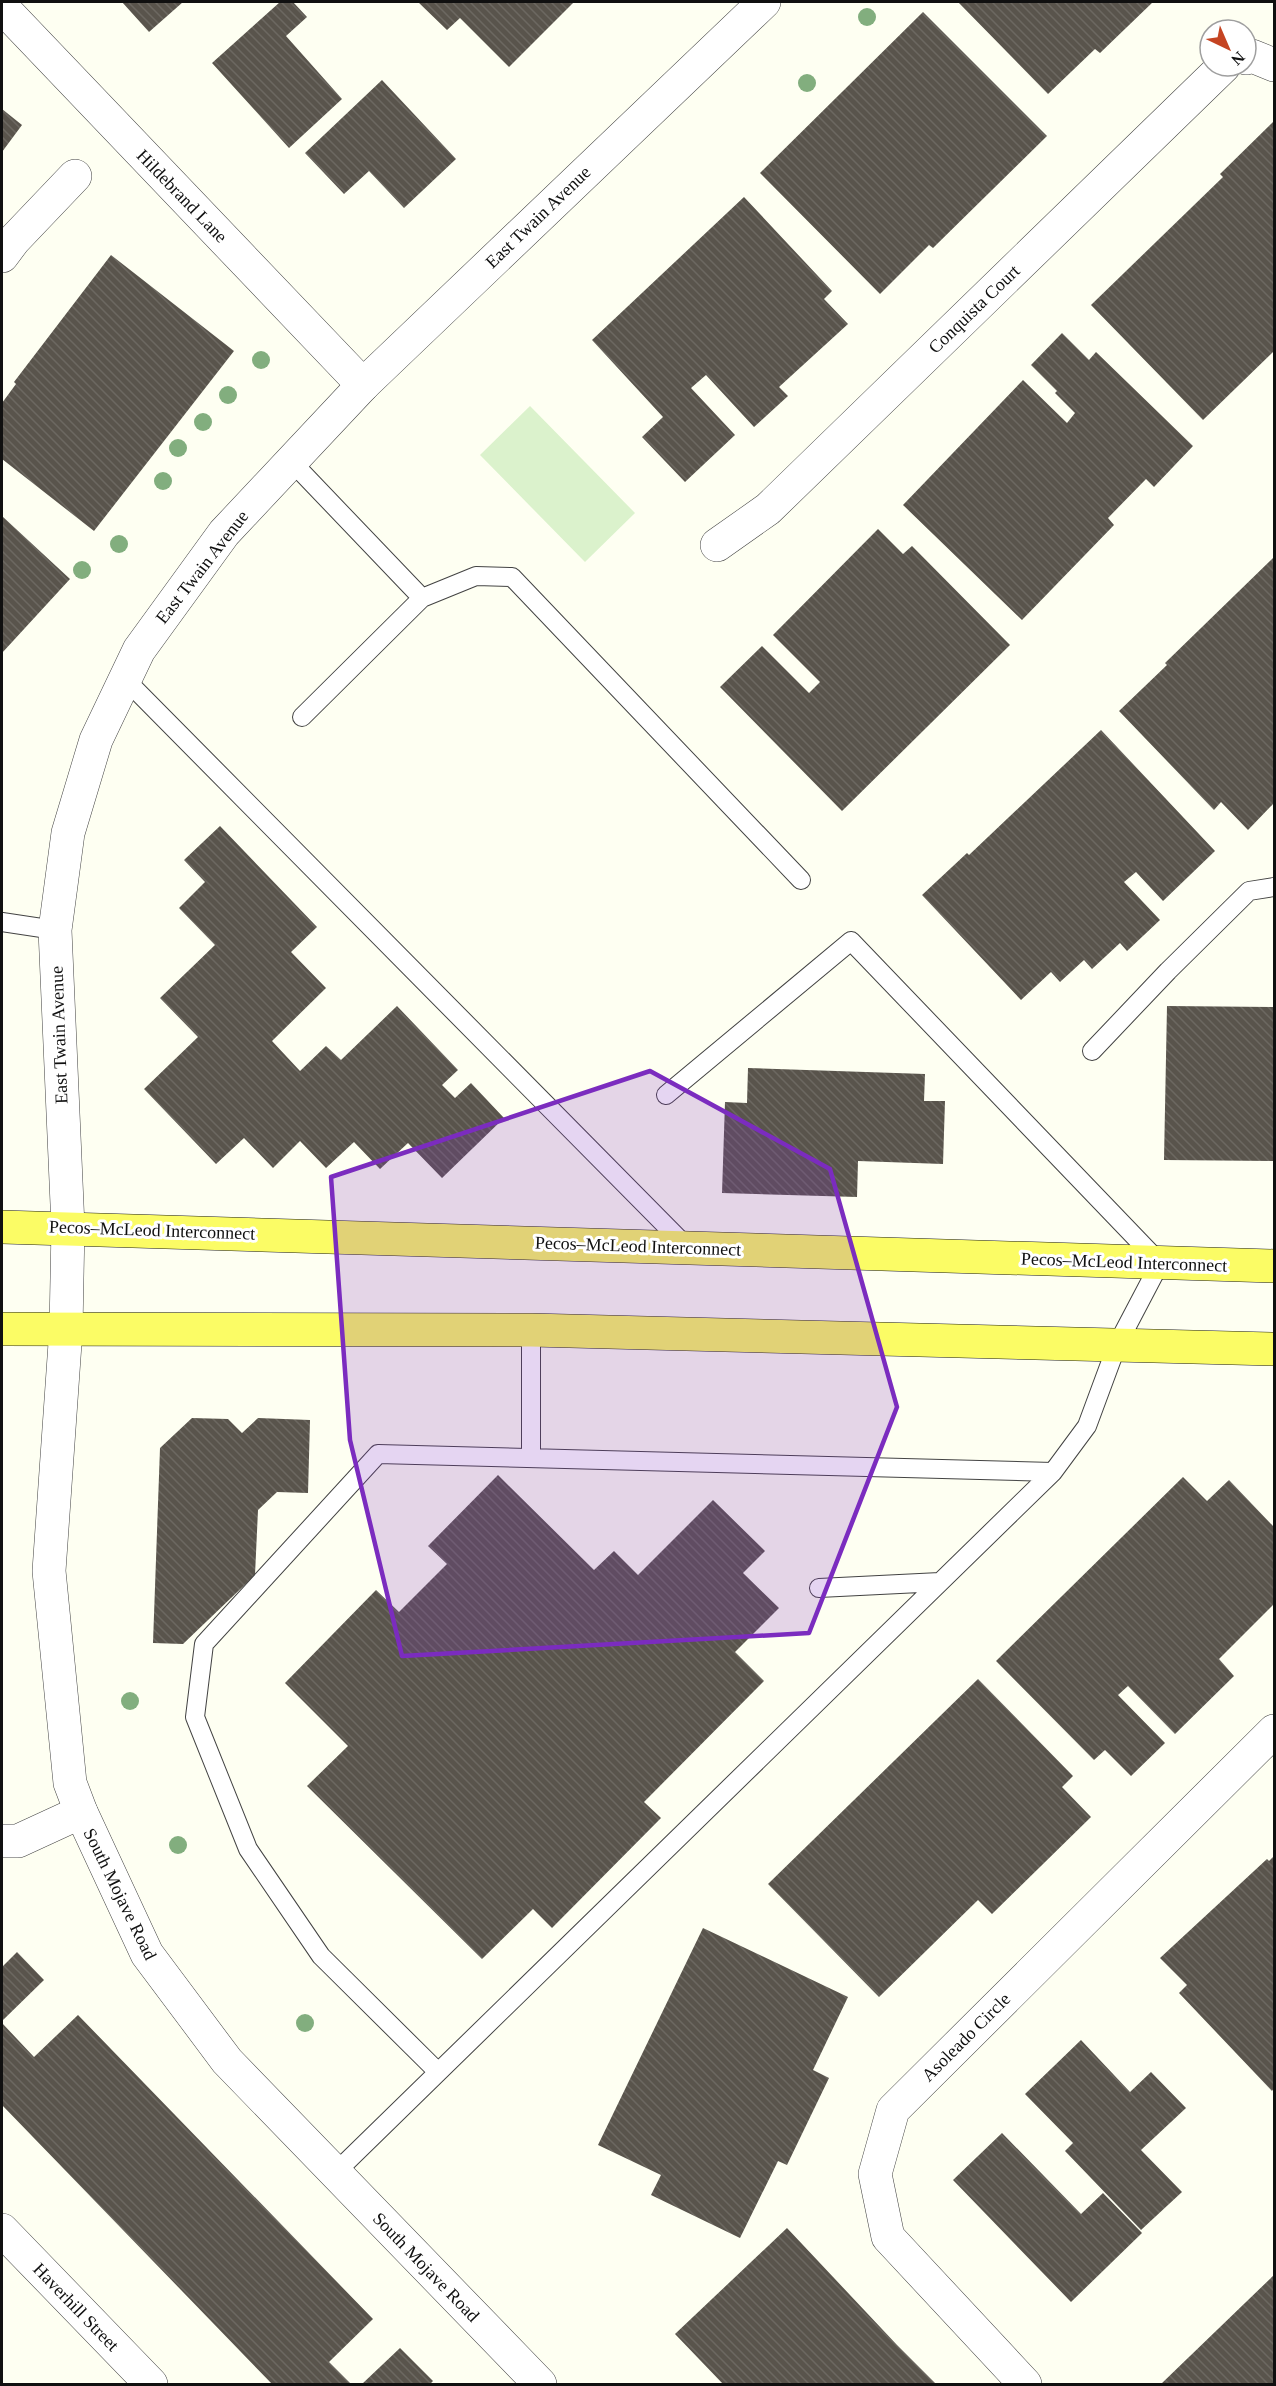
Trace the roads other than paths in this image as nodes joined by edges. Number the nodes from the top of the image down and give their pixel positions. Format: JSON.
{"nodes":[{"id":1,"x":764,"y":2,"type":"edge"},
{"id":2,"x":2,"y":7,"type":"edge"},
{"id":3,"x":1258,"y":58,"type":"edge"},
{"id":4,"x":1275,"y":65,"type":"edge"},
{"id":5,"x":1212,"y":78,"type":"edge"},
{"id":6,"x":75,"y":176,"type":"dead end"},
{"id":7,"x":2,"y":256,"type":"edge"},
{"id":8,"x":363,"y":385,"type":"junction"},
{"id":9,"x":291,"y":461,"type":"junction"},
{"id":10,"x":717,"y":545,"type":"dead end"},
{"id":11,"x":422,"y":598,"type":"junction"},
{"id":12,"x":125,"y":678,"type":"junction"},
{"id":13,"x":302,"y":717,"type":"dead end"},
{"id":14,"x":801,"y":880,"type":"dead end"},
{"id":15,"x":1275,"y":887,"type":"edge"},
{"id":16,"x":2,"y":922,"type":"edge"},
{"id":17,"x":55,"y":930,"type":"junction"},
{"id":18,"x":1092,"y":1051,"type":"dead end"},
{"id":19,"x":666,"y":1095,"type":"dead end"},
{"id":20,"x":2,"y":1227,"type":"edge"},
{"id":21,"x":68,"y":1227,"type":"junction"},
{"id":22,"x":687,"y":1248,"type":"junction"},
{"id":23,"x":1160,"y":1263,"type":"junction"},
{"id":24,"x":1275,"y":1266,"type":"edge"},
{"id":25,"x":2,"y":1329,"type":"edge"},
{"id":26,"x":66,"y":1329,"type":"junction"},
{"id":27,"x":531,"y":1330,"type":"junction"},
{"id":28,"x":1117,"y":1345,"type":"junction"},
{"id":29,"x":1275,"y":1349,"type":"edge"},
{"id":30,"x":531,"y":1458,"type":"junction"},
{"id":31,"x":1053,"y":1472,"type":"junction"},
{"id":32,"x":940,"y":1582,"type":"junction"},
{"id":33,"x":819,"y":1587,"type":"dead end"},
{"id":34,"x":1275,"y":1731,"type":"edge"},
{"id":35,"x":81,"y":1812,"type":"junction"},
{"id":36,"x":7,"y":1849,"type":"edge"},
{"id":37,"x":438,"y":2072,"type":"junction"},
{"id":38,"x":335,"y":2173,"type":"junction"},
{"id":39,"x":2,"y":2230,"type":"edge"},
{"id":40,"x":151,"y":2385,"type":"edge"},
{"id":41,"x":540,"y":2385,"type":"edge"},
{"id":42,"x":1025,"y":2385,"type":"edge"}],
"edges":[{"from":1,"to":8,"type":"street","name":"East Twain Avenue"},
{"from":2,"to":8,"type":"street","name":"Hildebrand Lane"},
{"from":3,"to":4,"type":"street"},
{"from":5,"to":10,"type":"street","name":"Conquista Court"},
{"from":6,"to":7,"type":"street"},
{"from":8,"to":9,"type":"street","name":"East Twain Avenue"},
{"from":9,"to":11,"type":"lane"},
{"from":9,"to":12,"type":"street","name":"East Twain Avenue"},
{"from":11,"to":13,"type":"lane"},
{"from":11,"to":14,"type":"lane"},
{"from":12,"to":17,"type":"street","name":"East Twain Avenue"},
{"from":12,"to":22,"type":"lane"},
{"from":15,"to":18,"type":"lane"},
{"from":16,"to":17,"type":"lane"},
{"from":17,"to":21,"type":"street","name":"East Twain Avenue"},
{"from":19,"to":23,"type":"lane"},
{"from":20,"to":21,"type":"main road","name":"Pecos–McLeod Interconnect"},
{"from":21,"to":22,"type":"main road","name":"Pecos–McLeod Interconnect"},
{"from":21,"to":26,"type":"street","name":"East Twain Avenue"},
{"from":22,"to":23,"type":"main road","name":"Pecos–McLeod Interconnect"},
{"from":23,"to":24,"type":"main road","name":"Pecos–McLeod Interconnect"},
{"from":23,"to":28,"type":"lane"},
{"from":25,"to":26,"type":"main road"},
{"from":26,"to":27,"type":"main road"},
{"from":26,"to":35,"type":"street","name":"South Mojave Road"},
{"from":27,"to":28,"type":"main road"},
{"from":27,"to":30,"type":"lane"},
{"from":28,"to":29,"type":"main road"},
{"from":28,"to":31,"type":"lane"},
{"from":30,"to":31,"type":"lane"},
{"from":30,"to":37,"type":"lane"},
{"from":31,"to":32,"type":"lane"},
{"from":32,"to":33,"type":"lane"},
{"from":32,"to":37,"type":"lane"},
{"from":34,"to":42,"type":"street","name":"Asoleado Circle"},
{"from":35,"to":36,"type":"street"},
{"from":35,"to":38,"type":"street","name":"South Mojave Road"},
{"from":37,"to":38,"type":"lane"},
{"from":38,"to":41,"type":"street","name":"South Mojave Road"},
{"from":39,"to":40,"type":"street","name":"Haverhill Street"}]}
